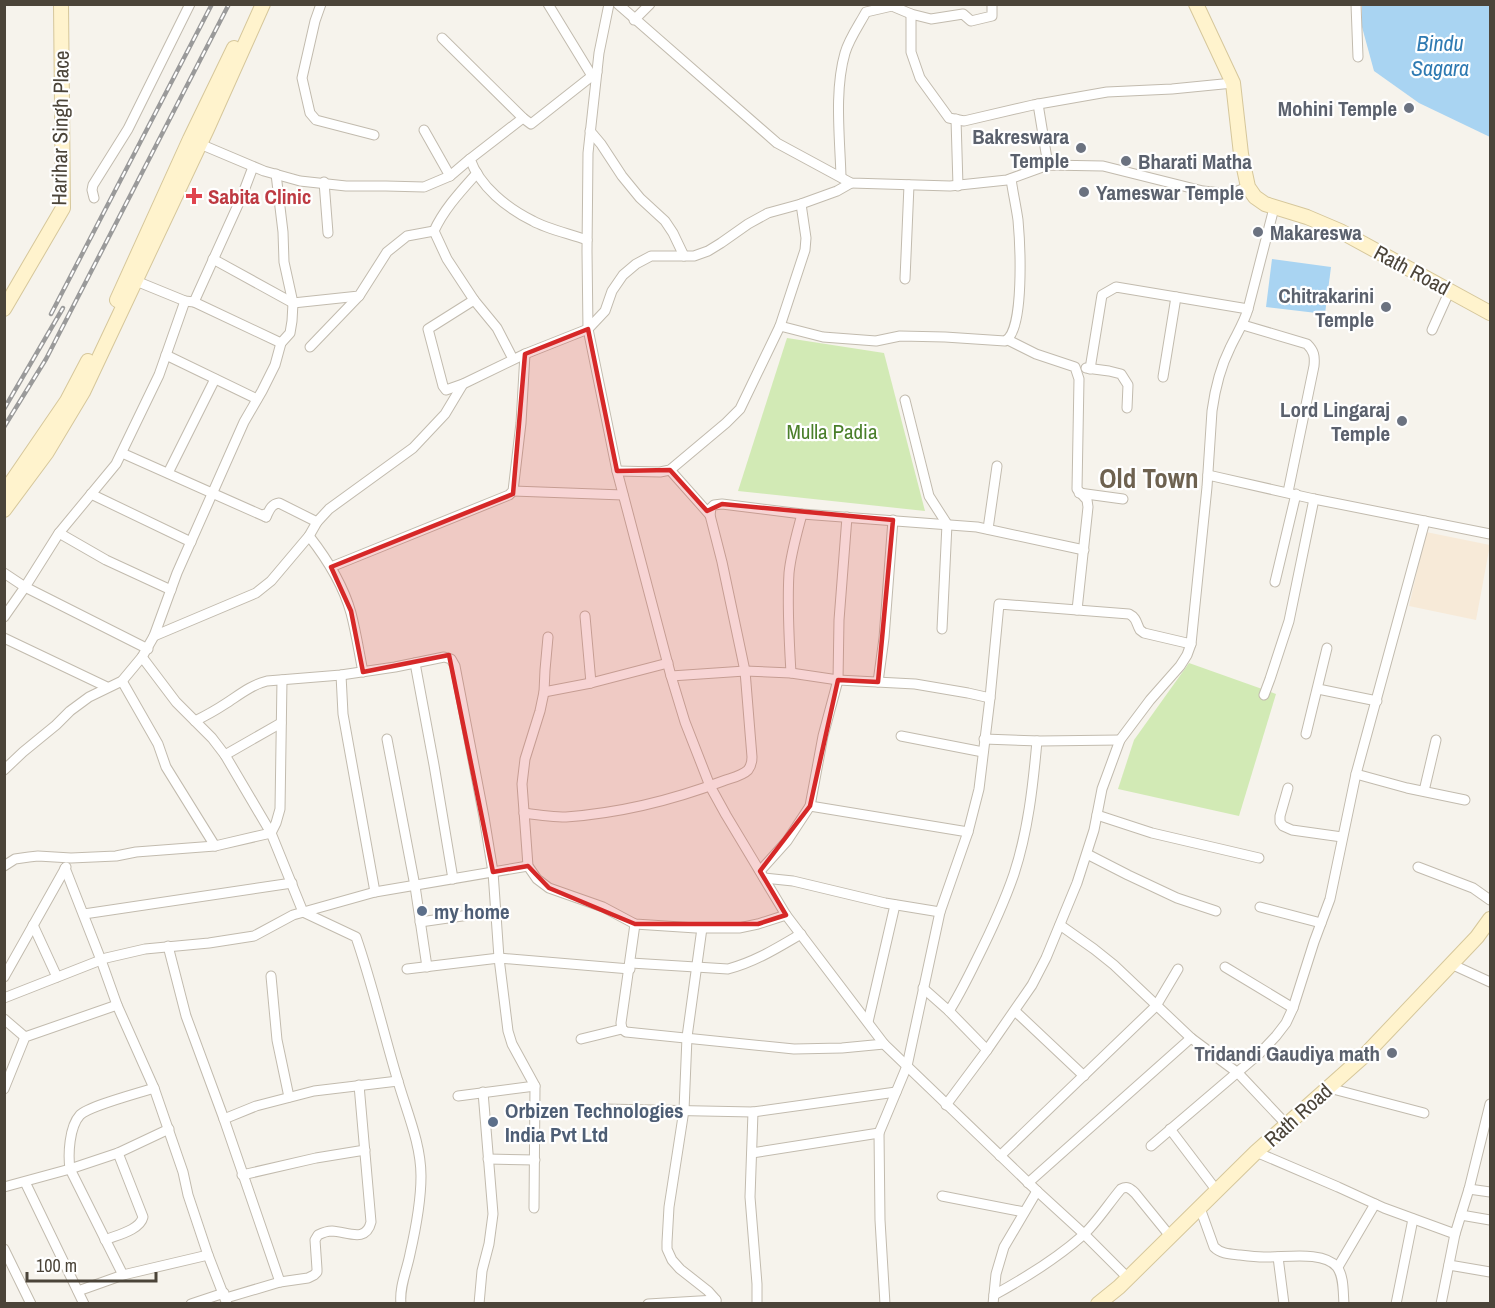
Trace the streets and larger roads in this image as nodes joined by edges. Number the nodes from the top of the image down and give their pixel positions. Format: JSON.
{"nodes":[{"id":1,"x":61,"y":4,"type":"edge"},
{"id":2,"x":190,"y":4,"type":"edge"},
{"id":3,"x":255,"y":4,"type":"edge"},
{"id":4,"x":263,"y":4,"type":"edge"},
{"id":5,"x":321,"y":4,"type":"edge"},
{"id":6,"x":548,"y":4,"type":"edge"},
{"id":7,"x":609,"y":4,"type":"edge"},
{"id":8,"x":618,"y":4,"type":"edge"},
{"id":9,"x":650,"y":4,"type":"edge"},
{"id":10,"x":992,"y":4,"type":"edge"},
{"id":11,"x":1196,"y":4,"type":"edge"},
{"id":12,"x":1356,"y":4,"type":"edge"},
{"id":13,"x":911,"y":14,"type":"junction"},
{"id":14,"x":634,"y":20,"type":"junction"},
{"id":15,"x":441,"y":38,"type":"dead end"},
{"id":16,"x":1358,"y":57,"type":"dead end"},
{"id":17,"x":595,"y":74,"type":"junction"},
{"id":18,"x":1233,"y":83,"type":"junction"},
{"id":19,"x":1038,"y":104,"type":"junction"},
{"id":20,"x":523,"y":118,"type":"junction"},
{"id":21,"x":956,"y":119,"type":"junction"},
{"id":22,"x":424,"y":130,"type":"dead end"},
{"id":23,"x":590,"y":131,"type":"junction"},
{"id":24,"x":374,"y":135,"type":"dead end"},
{"id":25,"x":200,"y":144,"type":"junction"},
{"id":26,"x":470,"y":159,"type":"junction"},
{"id":27,"x":1048,"y":165,"type":"junction"},
{"id":28,"x":253,"y":166,"type":"junction"},
{"id":29,"x":477,"y":173,"type":"junction"},
{"id":30,"x":276,"y":174,"type":"junction"},
{"id":31,"x":450,"y":176,"type":"junction"},
{"id":32,"x":841,"y":177,"type":"junction"},
{"id":33,"x":1011,"y":179,"type":"junction"},
{"id":34,"x":324,"y":182,"type":"junction"},
{"id":35,"x":851,"y":183,"type":"junction"},
{"id":36,"x":909,"y":185,"type":"junction"},
{"id":37,"x":958,"y":186,"type":"junction"},
{"id":38,"x":1248,"y":187,"type":"junction"},
{"id":39,"x":94,"y":198,"type":"dead end"},
{"id":40,"x":801,"y":204,"type":"junction"},
{"id":41,"x":1274,"y":208,"type":"junction"},
{"id":42,"x":434,"y":231,"type":"junction"},
{"id":43,"x":328,"y":233,"type":"dead end"},
{"id":44,"x":587,"y":240,"type":"junction"},
{"id":45,"x":684,"y":256,"type":"junction"},
{"id":46,"x":213,"y":259,"type":"junction"},
{"id":47,"x":905,"y":279,"type":"dead end"},
{"id":48,"x":136,"y":281,"type":"junction"},
{"id":49,"x":1450,"y":290,"type":"junction"},
{"id":50,"x":359,"y":296,"type":"junction"},
{"id":51,"x":1176,"y":297,"type":"junction"},
{"id":52,"x":474,"y":300,"type":"junction"},
{"id":53,"x":189,"y":302,"type":"junction"},
{"id":54,"x":293,"y":303,"type":"junction"},
{"id":55,"x":4,"y":309,"type":"edge"},
{"id":56,"x":1248,"y":309,"type":"junction"},
{"id":57,"x":1491,"y":313,"type":"edge"},
{"id":58,"x":1243,"y":325,"type":"junction"},
{"id":59,"x":780,"y":326,"type":"junction"},
{"id":60,"x":588,"y":329,"type":"junction"},
{"id":61,"x":1432,"y":330,"type":"dead end"},
{"id":62,"x":1008,"y":339,"type":"junction"},
{"id":63,"x":281,"y":343,"type":"junction"},
{"id":64,"x":310,"y":347,"type":"dead end"},
{"id":65,"x":525,"y":354,"type":"junction"},
{"id":66,"x":166,"y":355,"type":"junction"},
{"id":67,"x":513,"y":359,"type":"junction"},
{"id":68,"x":1075,"y":367,"type":"junction"},
{"id":69,"x":1090,"y":369,"type":"junction"},
{"id":70,"x":1163,"y":377,"type":"dead end"},
{"id":71,"x":215,"y":379,"type":"junction"},
{"id":72,"x":463,"y":384,"type":"junction"},
{"id":73,"x":258,"y":399,"type":"junction"},
{"id":74,"x":905,"y":399,"type":"dead end"},
{"id":75,"x":1127,"y":408,"type":"dead end"},
{"id":76,"x":122,"y":453,"type":"junction"},
{"id":77,"x":997,"y":466,"type":"dead end"},
{"id":78,"x":617,"y":471,"type":"junction"},
{"id":79,"x":670,"y":471,"type":"junction"},
{"id":80,"x":168,"y":473,"type":"junction"},
{"id":81,"x":1208,"y":476,"type":"junction"},
{"id":82,"x":513,"y":491,"type":"junction"},
{"id":83,"x":4,"y":493,"type":"edge"},
{"id":84,"x":213,"y":493,"type":"junction"},
{"id":85,"x":1079,"y":493,"type":"junction"},
{"id":86,"x":1292,"y":493,"type":"junction"},
{"id":87,"x":91,"y":494,"type":"junction"},
{"id":88,"x":623,"y":495,"type":"junction"},
{"id":89,"x":1123,"y":499,"type":"dead end"},
{"id":90,"x":1314,"y":499,"type":"junction"},
{"id":91,"x":4,"y":510,"type":"edge"},
{"id":92,"x":802,"y":514,"type":"junction"},
{"id":93,"x":710,"y":515,"type":"junction"},
{"id":94,"x":848,"y":517,"type":"junction"},
{"id":95,"x":893,"y":520,"type":"junction"},
{"id":96,"x":1425,"y":521,"type":"junction"},
{"id":97,"x":317,"y":522,"type":"junction"},
{"id":98,"x":947,"y":524,"type":"junction"},
{"id":99,"x":988,"y":529,"type":"junction"},
{"id":100,"x":59,"y":533,"type":"junction"},
{"id":101,"x":1491,"y":534,"type":"edge"},
{"id":102,"x":309,"y":536,"type":"junction"},
{"id":103,"x":191,"y":542,"type":"junction"},
{"id":104,"x":1084,"y":550,"type":"junction"},
{"id":105,"x":331,"y":567,"type":"junction"},
{"id":106,"x":4,"y":573,"type":"edge"},
{"id":107,"x":1275,"y":582,"type":"dead end"},
{"id":108,"x":25,"y":586,"type":"junction"},
{"id":109,"x":171,"y":590,"type":"junction"},
{"id":110,"x":1077,"y":610,"type":"junction"},
{"id":111,"x":585,"y":615,"type":"dead end"},
{"id":112,"x":4,"y":617,"type":"edge"},
{"id":113,"x":942,"y":629,"type":"dead end"},
{"id":114,"x":154,"y":636,"type":"junction"},
{"id":115,"x":548,"y":637,"type":"dead end"},
{"id":116,"x":4,"y":638,"type":"edge"},
{"id":117,"x":1191,"y":644,"type":"junction"},
{"id":118,"x":1327,"y":648,"type":"dead end"},
{"id":119,"x":145,"y":653,"type":"junction"},
{"id":120,"x":415,"y":663,"type":"junction"},
{"id":121,"x":668,"y":663,"type":"junction"},
{"id":122,"x":745,"y":671,"type":"junction"},
{"id":123,"x":363,"y":672,"type":"junction"},
{"id":124,"x":791,"y":672,"type":"junction"},
{"id":125,"x":341,"y":675,"type":"junction"},
{"id":126,"x":671,"y":676,"type":"junction"},
{"id":127,"x":282,"y":680,"type":"junction"},
{"id":128,"x":838,"y":680,"type":"junction"},
{"id":129,"x":122,"y":681,"type":"junction"},
{"id":130,"x":878,"y":682,"type":"junction"},
{"id":131,"x":591,"y":683,"type":"junction"},
{"id":132,"x":107,"y":687,"type":"junction"},
{"id":133,"x":1318,"y":689,"type":"junction"},
{"id":134,"x":544,"y":692,"type":"junction"},
{"id":135,"x":1264,"y":695,"type":"dead end"},
{"id":136,"x":990,"y":698,"type":"junction"},
{"id":137,"x":1377,"y":701,"type":"junction"},
{"id":138,"x":195,"y":721,"type":"junction"},
{"id":139,"x":281,"y":723,"type":"junction"},
{"id":140,"x":1306,"y":735,"type":"dead end"},
{"id":141,"x":901,"y":736,"type":"dead end"},
{"id":142,"x":387,"y":739,"type":"dead end"},
{"id":143,"x":984,"y":740,"type":"junction"},
{"id":144,"x":1120,"y":740,"type":"junction"},
{"id":145,"x":1436,"y":740,"type":"dead end"},
{"id":146,"x":1037,"y":741,"type":"junction"},
{"id":147,"x":983,"y":752,"type":"junction"},
{"id":148,"x":225,"y":755,"type":"junction"},
{"id":149,"x":4,"y":770,"type":"edge"},
{"id":150,"x":1356,"y":774,"type":"junction"},
{"id":151,"x":710,"y":786,"type":"junction"},
{"id":152,"x":1287,"y":788,"type":"dead end"},
{"id":153,"x":1424,"y":791,"type":"junction"},
{"id":154,"x":1465,"y":800,"type":"dead end"},
{"id":155,"x":810,"y":806,"type":"junction"},
{"id":156,"x":524,"y":813,"type":"junction"},
{"id":157,"x":1097,"y":815,"type":"junction"},
{"id":158,"x":968,"y":832,"type":"junction"},
{"id":159,"x":271,"y":833,"type":"junction"},
{"id":160,"x":1342,"y":837,"type":"junction"},
{"id":161,"x":215,"y":846,"type":"junction"},
{"id":162,"x":1087,"y":854,"type":"junction"},
{"id":163,"x":71,"y":858,"type":"junction"},
{"id":164,"x":1259,"y":858,"type":"dead end"},
{"id":165,"x":4,"y":866,"type":"edge"},
{"id":166,"x":528,"y":866,"type":"junction"},
{"id":167,"x":1418,"y":867,"type":"dead end"},
{"id":168,"x":65,"y":868,"type":"junction"},
{"id":169,"x":493,"y":872,"type":"junction"},
{"id":170,"x":762,"y":874,"type":"junction"},
{"id":171,"x":453,"y":879,"type":"junction"},
{"id":172,"x":292,"y":883,"type":"junction"},
{"id":173,"x":416,"y":886,"type":"junction"},
{"id":174,"x":375,"y":892,"type":"junction"},
{"id":175,"x":1491,"y":900,"type":"edge"},
{"id":176,"x":895,"y":905,"type":"junction"},
{"id":177,"x":1260,"y":907,"type":"dead end"},
{"id":178,"x":496,"y":911,"type":"junction"},
{"id":179,"x":1216,"y":911,"type":"dead end"},
{"id":180,"x":303,"y":912,"type":"junction"},
{"id":181,"x":940,"y":912,"type":"junction"},
{"id":182,"x":84,"y":914,"type":"junction"},
{"id":183,"x":786,"y":915,"type":"junction"},
{"id":184,"x":1491,"y":919,"type":"edge"},
{"id":185,"x":420,"y":922,"type":"junction"},
{"id":186,"x":1321,"y":923,"type":"junction"},
{"id":187,"x":635,"y":924,"type":"junction"},
{"id":188,"x":33,"y":925,"type":"junction"},
{"id":189,"x":1060,"y":925,"type":"junction"},
{"id":190,"x":702,"y":928,"type":"junction"},
{"id":191,"x":801,"y":934,"type":"junction"},
{"id":192,"x":168,"y":946,"type":"junction"},
{"id":193,"x":499,"y":958,"type":"junction"},
{"id":194,"x":102,"y":960,"type":"junction"},
{"id":195,"x":1452,"y":964,"type":"junction"},
{"id":196,"x":630,"y":966,"type":"junction"},
{"id":197,"x":428,"y":967,"type":"junction"},
{"id":198,"x":696,"y":967,"type":"junction"},
{"id":199,"x":1225,"y":967,"type":"dead end"},
{"id":200,"x":407,"y":969,"type":"dead end"},
{"id":201,"x":1178,"y":969,"type":"dead end"},
{"id":202,"x":271,"y":976,"type":"dead end"},
{"id":203,"x":4,"y":977,"type":"edge"},
{"id":204,"x":57,"y":977,"type":"junction"},
{"id":205,"x":1491,"y":981,"type":"edge"},
{"id":206,"x":923,"y":988,"type":"junction"},
{"id":207,"x":4,"y":998,"type":"edge"},
{"id":208,"x":117,"y":1005,"type":"junction"},
{"id":209,"x":1156,"y":1006,"type":"junction"},
{"id":210,"x":1293,"y":1008,"type":"junction"},
{"id":211,"x":949,"y":1011,"type":"junction"},
{"id":212,"x":1015,"y":1011,"type":"junction"},
{"id":213,"x":4,"y":1019,"type":"edge"},
{"id":214,"x":868,"y":1022,"type":"junction"},
{"id":215,"x":622,"y":1029,"type":"junction"},
{"id":216,"x":25,"y":1037,"type":"junction"},
{"id":217,"x":687,"y":1037,"type":"junction"},
{"id":218,"x":1191,"y":1038,"type":"junction"},
{"id":219,"x":581,"y":1039,"type":"dead end"},
{"id":220,"x":884,"y":1044,"type":"junction"},
{"id":221,"x":987,"y":1050,"type":"junction"},
{"id":222,"x":907,"y":1066,"type":"junction"},
{"id":223,"x":1238,"y":1073,"type":"junction"},
{"id":224,"x":1084,"y":1076,"type":"junction"},
{"id":225,"x":398,"y":1081,"type":"junction"},
{"id":226,"x":359,"y":1085,"type":"junction"},
{"id":227,"x":535,"y":1086,"type":"junction"},
{"id":228,"x":154,"y":1088,"type":"junction"},
{"id":229,"x":1329,"y":1088,"type":"junction"},
{"id":230,"x":4,"y":1089,"type":"edge"},
{"id":231,"x":483,"y":1092,"type":"junction"},
{"id":232,"x":896,"y":1092,"type":"junction"},
{"id":233,"x":290,"y":1096,"type":"junction"},
{"id":234,"x":458,"y":1096,"type":"dead end"},
{"id":235,"x":1491,"y":1104,"type":"edge"},
{"id":236,"x":946,"y":1105,"type":"junction"},
{"id":237,"x":603,"y":1109,"type":"dead end"},
{"id":238,"x":684,"y":1110,"type":"junction"},
{"id":239,"x":753,"y":1112,"type":"junction"},
{"id":240,"x":1424,"y":1113,"type":"dead end"},
{"id":241,"x":224,"y":1119,"type":"junction"},
{"id":242,"x":1287,"y":1125,"type":"junction"},
{"id":243,"x":169,"y":1129,"type":"junction"},
{"id":244,"x":1170,"y":1129,"type":"junction"},
{"id":245,"x":879,"y":1133,"type":"junction"},
{"id":246,"x":1150,"y":1146,"type":"dead end"},
{"id":247,"x":365,"y":1150,"type":"junction"},
{"id":248,"x":1256,"y":1152,"type":"junction"},
{"id":249,"x":118,"y":1153,"type":"junction"},
{"id":250,"x":752,"y":1153,"type":"junction"},
{"id":251,"x":1000,"y":1156,"type":"junction"},
{"id":252,"x":488,"y":1159,"type":"junction"},
{"id":253,"x":535,"y":1160,"type":"junction"},
{"id":254,"x":70,"y":1169,"type":"junction"},
{"id":255,"x":242,"y":1175,"type":"junction"},
{"id":256,"x":25,"y":1182,"type":"junction"},
{"id":257,"x":1028,"y":1183,"type":"junction"},
{"id":258,"x":4,"y":1187,"type":"edge"},
{"id":259,"x":1469,"y":1189,"type":"junction"},
{"id":260,"x":1036,"y":1191,"type":"junction"},
{"id":261,"x":1216,"y":1191,"type":"junction"},
{"id":262,"x":1491,"y":1192,"type":"edge"},
{"id":263,"x":942,"y":1196,"type":"dead end"},
{"id":264,"x":1375,"y":1204,"type":"junction"},
{"id":265,"x":1200,"y":1208,"type":"junction"},
{"id":266,"x":534,"y":1209,"type":"dead end"},
{"id":267,"x":1024,"y":1212,"type":"junction"},
{"id":268,"x":1461,"y":1215,"type":"junction"},
{"id":269,"x":1413,"y":1219,"type":"junction"},
{"id":270,"x":1491,"y":1220,"type":"edge"},
{"id":271,"x":1084,"y":1234,"type":"junction"},
{"id":272,"x":1455,"y":1234,"type":"junction"},
{"id":273,"x":1170,"y":1236,"type":"junction"},
{"id":274,"x":105,"y":1240,"type":"junction"},
{"id":275,"x":4,"y":1249,"type":"edge"},
{"id":276,"x":208,"y":1255,"type":"junction"},
{"id":277,"x":1278,"y":1257,"type":"junction"},
{"id":278,"x":1449,"y":1265,"type":"junction"},
{"id":279,"x":1338,"y":1267,"type":"junction"},
{"id":280,"x":1491,"y":1272,"type":"edge"},
{"id":281,"x":123,"y":1275,"type":"junction"},
{"id":282,"x":280,"y":1282,"type":"junction"},
{"id":283,"x":1123,"y":1282,"type":"junction"},
{"id":284,"x":78,"y":1291,"type":"junction"},
{"id":285,"x":225,"y":1298,"type":"edge"},
{"id":286,"x":993,"y":1299,"type":"edge"},
{"id":287,"x":716,"y":1302,"type":"edge"},
{"id":288,"x":31,"y":1304,"type":"edge"},
{"id":289,"x":84,"y":1304,"type":"edge"},
{"id":290,"x":191,"y":1304,"type":"edge"},
{"id":291,"x":401,"y":1304,"type":"edge"},
{"id":292,"x":479,"y":1304,"type":"edge"},
{"id":293,"x":648,"y":1304,"type":"edge"},
{"id":294,"x":757,"y":1304,"type":"edge"},
{"id":295,"x":885,"y":1304,"type":"edge"},
{"id":296,"x":1098,"y":1304,"type":"edge"},
{"id":297,"x":1111,"y":1304,"type":"edge"},
{"id":298,"x":1284,"y":1304,"type":"edge"},
{"id":299,"x":1344,"y":1304,"type":"edge"},
{"id":300,"x":1396,"y":1304,"type":"edge"},
{"id":301,"x":1441,"y":1304,"type":"edge"}],
"edges":[{"from":1,"to":55,"type":"street","name":"Harihar Singh Place"},
{"from":2,"to":39,"type":"street"},
{"from":3,"to":83,"type":"street"},
{"from":4,"to":25,"type":"street"},
{"from":5,"to":24,"type":"street"},
{"from":6,"to":17,"type":"street"},
{"from":7,"to":17,"type":"street"},
{"from":8,"to":14,"type":"street"},
{"from":9,"to":14,"type":"street"},
{"from":10,"to":13,"type":"street"},
{"from":11,"to":18,"type":"street"},
{"from":12,"to":16,"type":"street"},
{"from":13,"to":21,"type":"street"},
{"from":13,"to":32,"type":"street"},
{"from":14,"to":32,"type":"street"},
{"from":15,"to":20,"type":"street"},
{"from":17,"to":20,"type":"street"},
{"from":17,"to":23,"type":"street"},
{"from":18,"to":19,"type":"street"},
{"from":18,"to":38,"type":"street"},
{"from":19,"to":21,"type":"street"},
{"from":19,"to":27,"type":"street"},
{"from":20,"to":26,"type":"street"},
{"from":21,"to":37,"type":"street"},
{"from":22,"to":31,"type":"street"},
{"from":23,"to":44,"type":"street"},
{"from":23,"to":45,"type":"street"},
{"from":25,"to":28,"type":"street"},
{"from":25,"to":48,"type":"street"},
{"from":26,"to":29,"type":"street"},
{"from":26,"to":31,"type":"street"},
{"from":27,"to":33,"type":"street"},
{"from":27,"to":38,"type":"street"},
{"from":28,"to":30,"type":"street"},
{"from":28,"to":46,"type":"street"},
{"from":29,"to":42,"type":"street"},
{"from":29,"to":44,"type":"street"},
{"from":30,"to":34,"type":"street"},
{"from":30,"to":54,"type":"street"},
{"from":31,"to":34,"type":"street"},
{"from":32,"to":35,"type":"street"},
{"from":33,"to":37,"type":"street"},
{"from":33,"to":62,"type":"street"},
{"from":34,"to":43,"type":"street"},
{"from":35,"to":36,"type":"street"},
{"from":35,"to":40,"type":"street"},
{"from":36,"to":37,"type":"street"},
{"from":36,"to":47,"type":"street"},
{"from":38,"to":41,"type":"street","name":"Rath Road"},
{"from":40,"to":45,"type":"street"},
{"from":40,"to":59,"type":"street"},
{"from":41,"to":49,"type":"street","name":"Rath Road"},
{"from":41,"to":56,"type":"street"},
{"from":42,"to":50,"type":"street"},
{"from":42,"to":52,"type":"street"},
{"from":44,"to":60,"type":"street"},
{"from":45,"to":60,"type":"street"},
{"from":46,"to":53,"type":"street"},
{"from":46,"to":54,"type":"street"},
{"from":48,"to":53,"type":"street"},
{"from":48,"to":91,"type":"street"},
{"from":49,"to":57,"type":"street","name":"Rath Road"},
{"from":49,"to":61,"type":"street"},
{"from":50,"to":54,"type":"street"},
{"from":50,"to":64,"type":"street"},
{"from":51,"to":56,"type":"street"},
{"from":51,"to":69,"type":"street"},
{"from":51,"to":70,"type":"street"},
{"from":52,"to":67,"type":"street"},
{"from":52,"to":72,"type":"street"},
{"from":53,"to":63,"type":"street"},
{"from":53,"to":66,"type":"street"},
{"from":54,"to":63,"type":"street"},
{"from":56,"to":58,"type":"street"},
{"from":58,"to":81,"type":"street"},
{"from":58,"to":86,"type":"street"},
{"from":59,"to":62,"type":"street"},
{"from":59,"to":79,"type":"street"},
{"from":60,"to":65,"type":"street"},
{"from":60,"to":78,"type":"street"},
{"from":62,"to":68,"type":"street"},
{"from":63,"to":73,"type":"street"},
{"from":65,"to":67,"type":"street"},
{"from":65,"to":82,"type":"street"},
{"from":66,"to":71,"type":"street"},
{"from":66,"to":76,"type":"street"},
{"from":67,"to":72,"type":"street"},
{"from":68,"to":69,"type":"street"},
{"from":68,"to":85,"type":"street"},
{"from":69,"to":75,"type":"street"},
{"from":71,"to":73,"type":"street"},
{"from":71,"to":80,"type":"street"},
{"from":72,"to":97,"type":"street"},
{"from":73,"to":84,"type":"street"},
{"from":74,"to":98,"type":"street"},
{"from":76,"to":80,"type":"street"},
{"from":76,"to":87,"type":"street"},
{"from":77,"to":99,"type":"street"},
{"from":78,"to":79,"type":"street"},
{"from":78,"to":88,"type":"street"},
{"from":79,"to":93,"type":"street"},
{"from":80,"to":84,"type":"street"},
{"from":81,"to":86,"type":"street"},
{"from":81,"to":117,"type":"street"},
{"from":82,"to":88,"type":"street"},
{"from":82,"to":105,"type":"street"},
{"from":84,"to":97,"type":"street"},
{"from":84,"to":103,"type":"street"},
{"from":85,"to":89,"type":"street"},
{"from":85,"to":104,"type":"street"},
{"from":86,"to":90,"type":"street"},
{"from":86,"to":107,"type":"street"},
{"from":87,"to":100,"type":"street"},
{"from":87,"to":103,"type":"street"},
{"from":88,"to":121,"type":"street"},
{"from":90,"to":96,"type":"street"},
{"from":90,"to":135,"type":"street"},
{"from":92,"to":93,"type":"street"},
{"from":92,"to":94,"type":"street"},
{"from":92,"to":124,"type":"street"},
{"from":93,"to":122,"type":"street"},
{"from":94,"to":95,"type":"street"},
{"from":94,"to":128,"type":"street"},
{"from":95,"to":98,"type":"street"},
{"from":95,"to":130,"type":"street"},
{"from":96,"to":101,"type":"street"},
{"from":96,"to":137,"type":"street"},
{"from":97,"to":102,"type":"street"},
{"from":98,"to":99,"type":"street"},
{"from":98,"to":113,"type":"street"},
{"from":99,"to":104,"type":"street"},
{"from":100,"to":108,"type":"street"},
{"from":100,"to":109,"type":"street"},
{"from":102,"to":105,"type":"street"},
{"from":102,"to":114,"type":"street"},
{"from":103,"to":109,"type":"street"},
{"from":104,"to":110,"type":"street"},
{"from":105,"to":123,"type":"street"},
{"from":106,"to":108,"type":"street"},
{"from":108,"to":112,"type":"street"},
{"from":108,"to":119,"type":"street"},
{"from":109,"to":114,"type":"street"},
{"from":110,"to":117,"type":"street"},
{"from":110,"to":136,"type":"street"},
{"from":111,"to":131,"type":"street"},
{"from":114,"to":119,"type":"street"},
{"from":115,"to":134,"type":"street"},
{"from":116,"to":132,"type":"street"},
{"from":117,"to":144,"type":"street"},
{"from":118,"to":133,"type":"street"},
{"from":119,"to":129,"type":"street"},
{"from":119,"to":138,"type":"street"},
{"from":120,"to":123,"type":"street"},
{"from":120,"to":169,"type":"street"},
{"from":120,"to":171,"type":"street"},
{"from":121,"to":126,"type":"street"},
{"from":121,"to":131,"type":"street"},
{"from":122,"to":124,"type":"street"},
{"from":122,"to":126,"type":"street"},
{"from":122,"to":151,"type":"street"},
{"from":123,"to":125,"type":"street"},
{"from":124,"to":128,"type":"street"},
{"from":125,"to":127,"type":"street"},
{"from":125,"to":174,"type":"street"},
{"from":126,"to":151,"type":"street"},
{"from":127,"to":138,"type":"street"},
{"from":127,"to":139,"type":"street"},
{"from":128,"to":130,"type":"street"},
{"from":128,"to":155,"type":"street"},
{"from":129,"to":132,"type":"street"},
{"from":129,"to":161,"type":"street"},
{"from":130,"to":136,"type":"street"},
{"from":131,"to":134,"type":"street"},
{"from":132,"to":149,"type":"street"},
{"from":133,"to":137,"type":"street"},
{"from":133,"to":140,"type":"street"},
{"from":134,"to":156,"type":"street"},
{"from":136,"to":143,"type":"street"},
{"from":137,"to":150,"type":"street"},
{"from":138,"to":148,"type":"street"},
{"from":139,"to":148,"type":"street"},
{"from":139,"to":159,"type":"street"},
{"from":141,"to":147,"type":"street"},
{"from":142,"to":173,"type":"street"},
{"from":143,"to":146,"type":"street"},
{"from":143,"to":147,"type":"street"},
{"from":144,"to":146,"type":"street"},
{"from":144,"to":157,"type":"street"},
{"from":145,"to":153,"type":"street"},
{"from":146,"to":211,"type":"street"},
{"from":147,"to":158,"type":"street"},
{"from":148,"to":159,"type":"street"},
{"from":150,"to":153,"type":"street"},
{"from":150,"to":160,"type":"street"},
{"from":151,"to":156,"type":"street"},
{"from":151,"to":170,"type":"street"},
{"from":152,"to":160,"type":"street"},
{"from":153,"to":154,"type":"street"},
{"from":155,"to":158,"type":"street"},
{"from":155,"to":170,"type":"street"},
{"from":156,"to":166,"type":"street"},
{"from":157,"to":162,"type":"street"},
{"from":157,"to":164,"type":"street"},
{"from":158,"to":181,"type":"street"},
{"from":159,"to":161,"type":"street"},
{"from":159,"to":172,"type":"street"},
{"from":160,"to":186,"type":"street"},
{"from":161,"to":163,"type":"street"},
{"from":162,"to":179,"type":"street"},
{"from":162,"to":189,"type":"street"},
{"from":163,"to":165,"type":"street"},
{"from":163,"to":168,"type":"street"},
{"from":166,"to":169,"type":"street"},
{"from":166,"to":187,"type":"street"},
{"from":167,"to":175,"type":"street"},
{"from":168,"to":182,"type":"street"},
{"from":168,"to":188,"type":"street"},
{"from":169,"to":171,"type":"street"},
{"from":169,"to":178,"type":"street"},
{"from":170,"to":176,"type":"street"},
{"from":170,"to":183,"type":"street"},
{"from":171,"to":173,"type":"street"},
{"from":172,"to":180,"type":"street"},
{"from":172,"to":182,"type":"street"},
{"from":173,"to":174,"type":"street"},
{"from":173,"to":185,"type":"street"},
{"from":174,"to":180,"type":"street"},
{"from":176,"to":181,"type":"street"},
{"from":176,"to":214,"type":"street"},
{"from":177,"to":186,"type":"street"},
{"from":178,"to":185,"type":"street"},
{"from":178,"to":193,"type":"street"},
{"from":180,"to":192,"type":"street"},
{"from":180,"to":225,"type":"street"},
{"from":181,"to":206,"type":"street"},
{"from":182,"to":194,"type":"street"},
{"from":183,"to":190,"type":"street"},
{"from":183,"to":191,"type":"street"},
{"from":184,"to":195,"type":"street","name":"Rath Road"},
{"from":185,"to":197,"type":"street"},
{"from":186,"to":210,"type":"street"},
{"from":187,"to":190,"type":"street"},
{"from":187,"to":196,"type":"street"},
{"from":188,"to":203,"type":"street"},
{"from":188,"to":204,"type":"street"},
{"from":189,"to":209,"type":"street"},
{"from":189,"to":212,"type":"street"},
{"from":190,"to":198,"type":"street"},
{"from":191,"to":198,"type":"street"},
{"from":191,"to":214,"type":"street"},
{"from":192,"to":194,"type":"street"},
{"from":192,"to":241,"type":"street"},
{"from":193,"to":196,"type":"street"},
{"from":193,"to":197,"type":"street"},
{"from":193,"to":227,"type":"street"},
{"from":194,"to":204,"type":"street"},
{"from":194,"to":208,"type":"street"},
{"from":195,"to":205,"type":"street"},
{"from":195,"to":229,"type":"street","name":"Rath Road"},
{"from":196,"to":198,"type":"street"},
{"from":196,"to":215,"type":"street"},
{"from":197,"to":200,"type":"street"},
{"from":198,"to":217,"type":"street"},
{"from":199,"to":210,"type":"street"},
{"from":201,"to":209,"type":"street"},
{"from":202,"to":233,"type":"street"},
{"from":204,"to":207,"type":"street"},
{"from":206,"to":211,"type":"street"},
{"from":206,"to":222,"type":"street"},
{"from":208,"to":216,"type":"street"},
{"from":208,"to":228,"type":"street"},
{"from":209,"to":218,"type":"street"},
{"from":209,"to":224,"type":"street"},
{"from":210,"to":223,"type":"street"},
{"from":211,"to":221,"type":"street"},
{"from":212,"to":221,"type":"street"},
{"from":212,"to":224,"type":"street"},
{"from":213,"to":216,"type":"street"},
{"from":214,"to":220,"type":"street"},
{"from":215,"to":217,"type":"street"},
{"from":215,"to":219,"type":"street"},
{"from":216,"to":230,"type":"street"},
{"from":217,"to":220,"type":"street"},
{"from":217,"to":238,"type":"street"},
{"from":218,"to":223,"type":"street"},
{"from":218,"to":257,"type":"street"},
{"from":220,"to":222,"type":"street"},
{"from":221,"to":236,"type":"street"},
{"from":222,"to":232,"type":"street"},
{"from":222,"to":236,"type":"street"},
{"from":223,"to":242,"type":"street"},
{"from":223,"to":244,"type":"street"},
{"from":224,"to":251,"type":"street"},
{"from":225,"to":226,"type":"street"},
{"from":225,"to":291,"type":"street"},
{"from":226,"to":233,"type":"street"},
{"from":226,"to":247,"type":"street"},
{"from":227,"to":231,"type":"street"},
{"from":227,"to":253,"type":"street"},
{"from":228,"to":243,"type":"street"},
{"from":228,"to":254,"type":"street"},
{"from":229,"to":240,"type":"street"},
{"from":229,"to":242,"type":"street","name":"Rath Road"},
{"from":231,"to":234,"type":"street"},
{"from":231,"to":252,"type":"street"},
{"from":232,"to":239,"type":"street"},
{"from":232,"to":245,"type":"street"},
{"from":233,"to":241,"type":"street"},
{"from":235,"to":259,"type":"street"},
{"from":236,"to":251,"type":"street"},
{"from":237,"to":238,"type":"street"},
{"from":238,"to":239,"type":"street"},
{"from":238,"to":287,"type":"street"},
{"from":239,"to":250,"type":"street"},
{"from":241,"to":255,"type":"street"},
{"from":242,"to":248,"type":"street","name":"Rath Road"},
{"from":243,"to":249,"type":"street"},
{"from":243,"to":276,"type":"street"},
{"from":244,"to":246,"type":"street"},
{"from":244,"to":261,"type":"street"},
{"from":245,"to":250,"type":"street"},
{"from":245,"to":295,"type":"street"},
{"from":247,"to":255,"type":"street"},
{"from":247,"to":282,"type":"street"},
{"from":248,"to":261,"type":"street","name":"Rath Road"},
{"from":248,"to":264,"type":"street"},
{"from":249,"to":254,"type":"street"},
{"from":249,"to":274,"type":"street"},
{"from":250,"to":294,"type":"street"},
{"from":251,"to":257,"type":"street"},
{"from":252,"to":253,"type":"street"},
{"from":252,"to":292,"type":"street"},
{"from":253,"to":266,"type":"street"},
{"from":254,"to":256,"type":"street"},
{"from":254,"to":274,"type":"street"},
{"from":255,"to":282,"type":"street"},
{"from":256,"to":258,"type":"street"},
{"from":256,"to":284,"type":"street"},
{"from":257,"to":260,"type":"street"},
{"from":259,"to":262,"type":"street"},
{"from":259,"to":268,"type":"street"},
{"from":260,"to":267,"type":"street"},
{"from":260,"to":271,"type":"street"},
{"from":261,"to":265,"type":"street","name":"Rath Road"},
{"from":263,"to":267,"type":"street"},
{"from":264,"to":269,"type":"street"},
{"from":264,"to":279,"type":"street"},
{"from":265,"to":273,"type":"street","name":"Rath Road"},
{"from":265,"to":277,"type":"street"},
{"from":267,"to":286,"type":"street"},
{"from":268,"to":270,"type":"street"},
{"from":268,"to":272,"type":"street"},
{"from":269,"to":272,"type":"street"},
{"from":269,"to":300,"type":"street"},
{"from":271,"to":273,"type":"street"},
{"from":271,"to":283,"type":"street"},
{"from":271,"to":286,"type":"street"},
{"from":272,"to":278,"type":"street"},
{"from":273,"to":283,"type":"street","name":"Rath Road"},
{"from":274,"to":281,"type":"street"},
{"from":275,"to":288,"type":"street"},
{"from":276,"to":281,"type":"street"},
{"from":276,"to":285,"type":"street"},
{"from":277,"to":279,"type":"street"},
{"from":277,"to":298,"type":"street"},
{"from":278,"to":280,"type":"street"},
{"from":278,"to":301,"type":"street"},
{"from":279,"to":299,"type":"street"},
{"from":281,"to":284,"type":"street"},
{"from":282,"to":285,"type":"street"},
{"from":283,"to":296,"type":"street","name":"Rath Road"},
{"from":283,"to":297,"type":"street"},
{"from":284,"to":289,"type":"street"},
{"from":285,"to":290,"type":"street"},
{"from":287,"to":293,"type":"street"}]}
